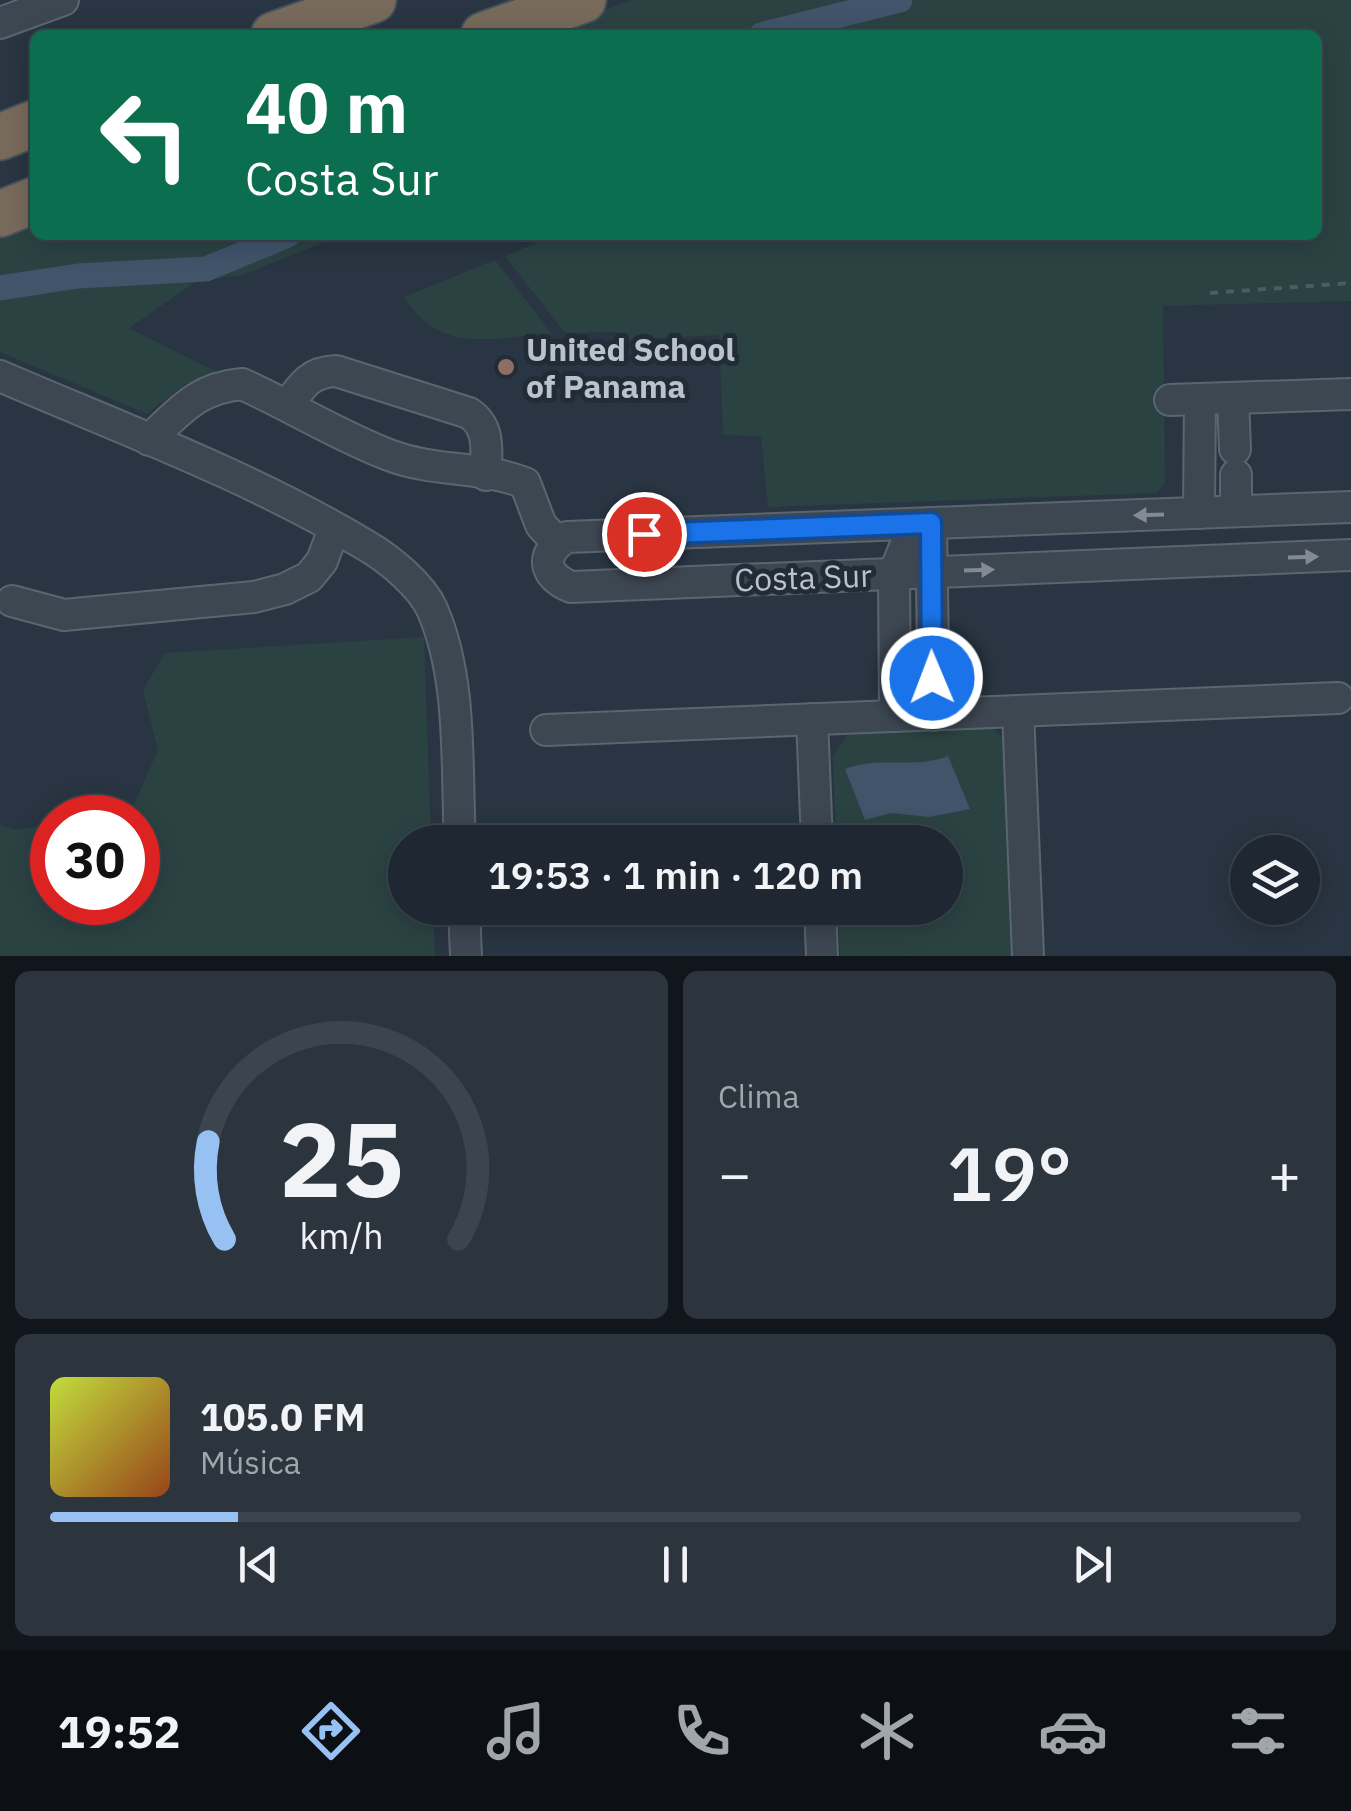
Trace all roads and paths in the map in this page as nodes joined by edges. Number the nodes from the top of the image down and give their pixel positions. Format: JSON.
{"nodes":[{"id":1,"x":63,"y":0,"type":"edge"},
{"id":2,"x":372,"y":0,"type":"edge"},
{"id":3,"x":583,"y":0,"type":"edge"},
{"id":4,"x":0,"y":23,"type":"edge"},
{"id":5,"x":288,"y":30,"type":"edge"},
{"id":6,"x":498,"y":30,"type":"edge"},
{"id":7,"x":30,"y":126,"type":"edge"},
{"id":8,"x":0,"y":137,"type":"edge"},
{"id":9,"x":30,"y":202,"type":"edge"},
{"id":10,"x":0,"y":214,"type":"edge"},
{"id":11,"x":1351,"y":283,"type":"edge"},
{"id":12,"x":1210,"y":293,"type":"dead end"},
{"id":13,"x":0,"y":376,"type":"edge"},
{"id":14,"x":1351,"y":394,"type":"edge"},
{"id":15,"x":1233,"y":398,"type":"junction"},
{"id":16,"x":288,"y":404,"type":"junction"},
{"id":17,"x":148,"y":440,"type":"junction"},
{"id":18,"x":486,"y":475,"type":"junction"},
{"id":19,"x":1351,"y":507,"type":"edge"},
{"id":20,"x":1236,"y":511,"type":"junction"},
{"id":21,"x":1199,"y":513,"type":"junction"},
{"id":22,"x":923,"y":523,"type":"junction"},
{"id":23,"x":334,"y":529,"type":"junction"},
{"id":24,"x":558,"y":542,"type":"junction"},
{"id":25,"x":1351,"y":555,"type":"edge"},
{"id":26,"x":930,"y":572,"type":"junction"},
{"id":27,"x":894,"y":574,"type":"junction"},
{"id":28,"x":12,"y":600,"type":"dead end"},
{"id":29,"x":1338,"y":698,"type":"dead end"},
{"id":30,"x":1018,"y":711,"type":"junction"},
{"id":31,"x":934,"y":715,"type":"junction"},
{"id":32,"x":895,"y":716,"type":"junction"},
{"id":33,"x":812,"y":720,"type":"junction"},
{"id":34,"x":546,"y":730,"type":"dead end"},
{"id":35,"x":459,"y":825,"type":"edge"},
{"id":36,"x":816,"y":825,"type":"edge"},
{"id":37,"x":465,"y":925,"type":"edge"},
{"id":38,"x":821,"y":925,"type":"edge"},
{"id":39,"x":466,"y":956,"type":"edge"},
{"id":40,"x":822,"y":956,"type":"edge"},
{"id":41,"x":1028,"y":956,"type":"edge"}],
"edges":[{"from":1,"to":4,"type":"street"},
{"from":2,"to":5,"type":"highway"},
{"from":3,"to":6,"type":"highway"},
{"from":7,"to":8,"type":"highway"},
{"from":9,"to":10,"type":"highway"},
{"from":11,"to":12,"type":"path"},
{"from":13,"to":17,"type":"street"},
{"from":14,"to":15,"type":"street"},
{"from":15,"to":20,"type":"street"},
{"from":15,"to":21,"type":"street"},
{"from":16,"to":17,"type":"street"},
{"from":16,"to":18,"type":"street"},
{"from":16,"to":18,"type":"street"},
{"from":17,"to":23,"type":"street"},
{"from":18,"to":24,"type":"street"},
{"from":19,"to":20,"type":"street","name":"Costa Sur"},
{"from":20,"to":21,"type":"street","name":"Costa Sur"},
{"from":21,"to":22,"type":"street","name":"Costa Sur","one_way":true},
{"from":22,"to":24,"type":"street","name":"Costa Sur"},
{"from":22,"to":26,"type":"street"},
{"from":22,"to":27,"type":"street"},
{"from":23,"to":28,"type":"street"},
{"from":23,"to":35,"type":"street"},
{"from":24,"to":27,"type":"street","name":"Costa Sur"},
{"from":26,"to":25,"type":"street","name":"Costa Sur","one_way":true},
{"from":26,"to":27,"type":"street","name":"Costa Sur"},
{"from":26,"to":31,"type":"street"},
{"from":27,"to":32,"type":"street"},
{"from":29,"to":30,"type":"street"},
{"from":30,"to":31,"type":"street"},
{"from":30,"to":41,"type":"street"},
{"from":31,"to":32,"type":"street"},
{"from":32,"to":33,"type":"street"},
{"from":33,"to":34,"type":"street"},
{"from":33,"to":36,"type":"street"},
{"from":37,"to":39,"type":"street"},
{"from":38,"to":40,"type":"street"}]}
